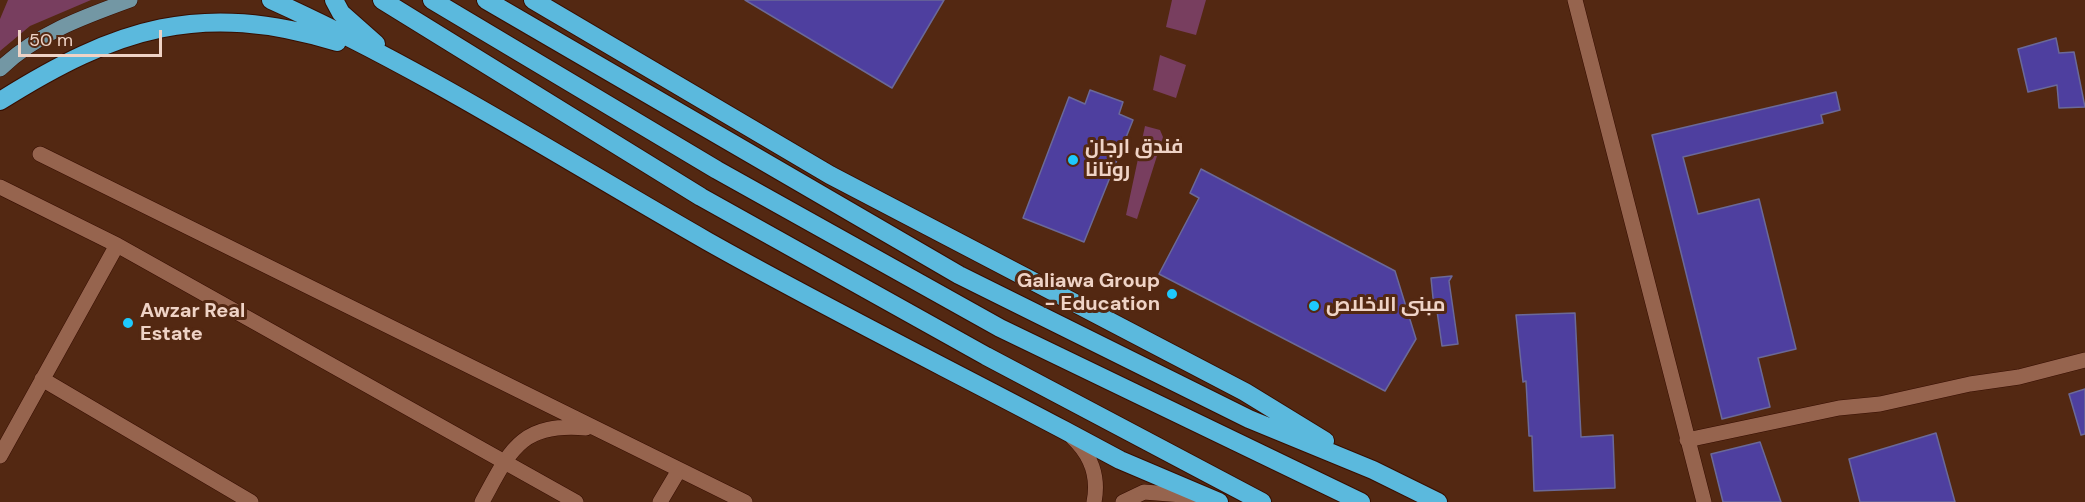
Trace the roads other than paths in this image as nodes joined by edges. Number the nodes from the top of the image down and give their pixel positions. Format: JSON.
{"nodes":[{"id":1,"x":130,"y":0,"type":"edge"},
{"id":2,"x":271,"y":0,"type":"edge"},
{"id":3,"x":334,"y":0,"type":"edge"},
{"id":4,"x":382,"y":0,"type":"edge"},
{"id":5,"x":432,"y":0,"type":"edge"},
{"id":6,"x":486,"y":0,"type":"edge"},
{"id":7,"x":533,"y":0,"type":"edge"},
{"id":8,"x":1575,"y":0,"type":"edge"},
{"id":9,"x":0,"y":69,"type":"edge"},
{"id":10,"x":413,"y":72,"type":"junction"},
{"id":11,"x":457,"y":98,"type":"junction"},
{"id":12,"x":0,"y":101,"type":"edge"},
{"id":13,"x":40,"y":154,"type":"dead end"},
{"id":14,"x":0,"y":188,"type":"edge"},
{"id":15,"x":117,"y":245,"type":"junction"},
{"id":16,"x":2085,"y":360,"type":"edge"},
{"id":17,"x":42,"y":379,"type":"junction"},
{"id":18,"x":596,"y":429,"type":"junction"},
{"id":19,"x":1064,"y":430,"type":"junction"},
{"id":20,"x":1687,"y":440,"type":"junction"},
{"id":21,"x":0,"y":456,"type":"edge"},
{"id":22,"x":504,"y":463,"type":"junction"},
{"id":23,"x":679,"y":470,"type":"junction"},
{"id":24,"x":1373,"y":470,"type":"junction"},
{"id":25,"x":1216,"y":501,"type":"edge"},
{"id":26,"x":251,"y":502,"type":"edge"},
{"id":27,"x":482,"y":502,"type":"edge"},
{"id":28,"x":576,"y":502,"type":"edge"},
{"id":29,"x":660,"y":502,"type":"edge"},
{"id":30,"x":745,"y":502,"type":"edge"},
{"id":31,"x":1094,"y":502,"type":"edge"},
{"id":32,"x":1123,"y":502,"type":"edge"},
{"id":33,"x":1262,"y":502,"type":"edge"},
{"id":34,"x":1361,"y":502,"type":"edge"},
{"id":35,"x":1438,"y":502,"type":"edge"},
{"id":36,"x":1704,"y":502,"type":"edge"}],
"edges":[{"from":1,"to":9,"type":"main road"},
{"from":2,"to":10,"type":"highway"},
{"from":3,"to":10,"type":"highway"},
{"from":4,"to":33,"type":"highway"},
{"from":5,"to":34,"type":"highway"},
{"from":6,"to":24,"type":"highway"},
{"from":7,"to":24,"type":"highway"},
{"from":8,"to":20,"type":"street"},
{"from":10,"to":11,"type":"highway"},
{"from":11,"to":12,"type":"highway"},
{"from":11,"to":19,"type":"highway"},
{"from":13,"to":18,"type":"street"},
{"from":14,"to":15,"type":"street"},
{"from":15,"to":17,"type":"street"},
{"from":15,"to":22,"type":"street"},
{"from":16,"to":20,"type":"street"},
{"from":17,"to":21,"type":"street"},
{"from":17,"to":26,"type":"street"},
{"from":18,"to":22,"type":"street"},
{"from":18,"to":23,"type":"street"},
{"from":19,"to":25,"type":"highway"},
{"from":19,"to":31,"type":"street"},
{"from":20,"to":36,"type":"street"},
{"from":22,"to":27,"type":"street"},
{"from":22,"to":28,"type":"street"},
{"from":23,"to":29,"type":"street"},
{"from":23,"to":30,"type":"street"},
{"from":24,"to":35,"type":"highway"},
{"from":25,"to":32,"type":"street"}]}
